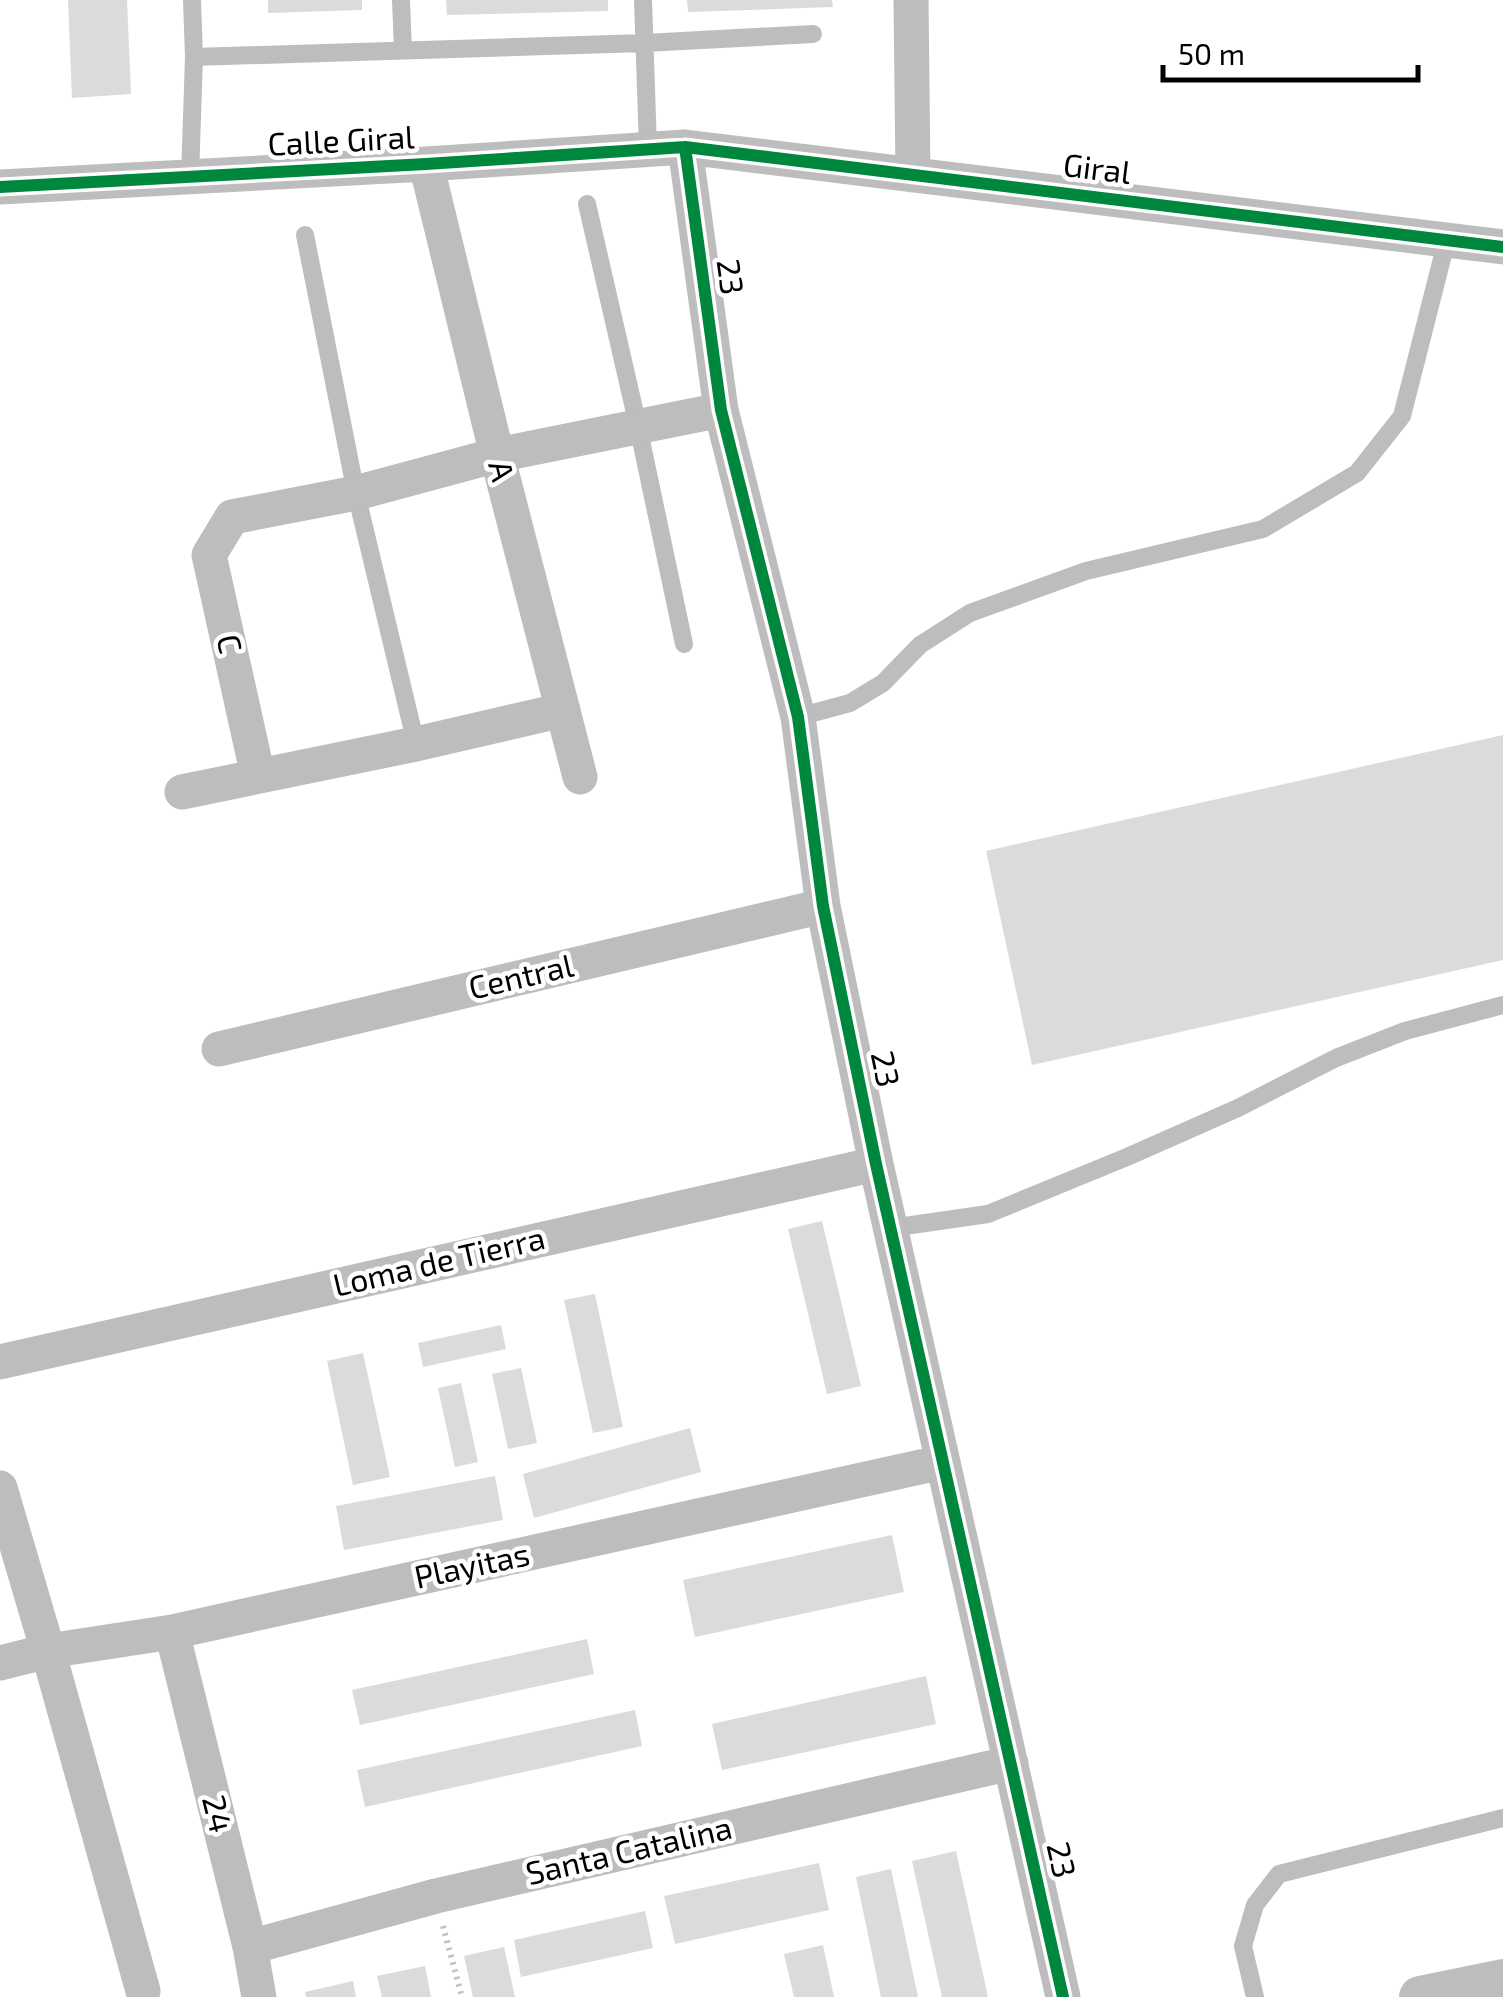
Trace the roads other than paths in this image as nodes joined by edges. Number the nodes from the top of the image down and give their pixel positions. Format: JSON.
{"nodes":[{"id":1,"x":192,"y":0,"type":"edge"},
{"id":2,"x":401,"y":0,"type":"edge"},
{"id":3,"x":643,"y":0,"type":"edge"},
{"id":4,"x":911,"y":0,"type":"edge"},
{"id":5,"x":813,"y":34,"type":"dead end"},
{"id":6,"x":644,"y":42,"type":"junction"},
{"id":7,"x":403,"y":50,"type":"junction"},
{"id":8,"x":194,"y":57,"type":"junction"},
{"id":9,"x":648,"y":148,"type":"junction"},
{"id":10,"x":685,"y":148,"type":"junction"},
{"id":11,"x":426,"y":164,"type":"junction"},
{"id":12,"x":913,"y":175,"type":"junction"},
{"id":13,"x":190,"y":177,"type":"junction"},
{"id":14,"x":0,"y":187,"type":"edge"},
{"id":15,"x":586,"y":204,"type":"dead end"},
{"id":16,"x":305,"y":235,"type":"dead end"},
{"id":17,"x":1447,"y":239,"type":"junction"},
{"id":18,"x":1503,"y":246,"type":"edge"},
{"id":19,"x":721,"y":410,"type":"junction"},
{"id":20,"x":638,"y":426,"type":"junction"},
{"id":21,"x":497,"y":454,"type":"junction"},
{"id":22,"x":356,"y":493,"type":"junction"},
{"id":23,"x":684,"y":644,"type":"dead end"},
{"id":24,"x":563,"y":710,"type":"junction"},
{"id":25,"x":798,"y":718,"type":"junction"},
{"id":26,"x":416,"y":744,"type":"junction"},
{"id":27,"x":258,"y":776,"type":"junction"},
{"id":28,"x":580,"y":778,"type":"dead end"},
{"id":29,"x":182,"y":792,"type":"dead end"},
{"id":30,"x":823,"y":906,"type":"junction"},
{"id":31,"x":1503,"y":1005,"type":"edge"},
{"id":32,"x":220,"y":1049,"type":"dead end"},
{"id":33,"x":876,"y":1164,"type":"junction"},
{"id":34,"x":891,"y":1228,"type":"junction"},
{"id":35,"x":1,"y":1361,"type":"edge"},
{"id":36,"x":944,"y":1462,"type":"junction"},
{"id":37,"x":0,"y":1488,"type":"edge"},
{"id":38,"x":172,"y":1632,"type":"junction"},
{"id":39,"x":48,"y":1651,"type":"junction"},
{"id":40,"x":0,"y":1663,"type":"edge"},
{"id":41,"x":1011,"y":1763,"type":"junction"},
{"id":42,"x":1503,"y":1818,"type":"edge"},
{"id":43,"x":250,"y":1946,"type":"junction"},
{"id":44,"x":1503,"y":1980,"type":"edge"},
{"id":45,"x":143,"y":1991,"type":"dead end"},
{"id":46,"x":259,"y":1997,"type":"edge"},
{"id":47,"x":1064,"y":1997,"type":"edge"},
{"id":48,"x":1255,"y":1997,"type":"edge"},
{"id":49,"x":1420,"y":1997,"type":"edge"}],
"edges":[{"from":1,"to":8,"type":"lane"},
{"from":2,"to":7,"type":"lane"},
{"from":3,"to":6,"type":"lane"},
{"from":4,"to":12,"type":"street"},
{"from":5,"to":6,"type":"lane"},
{"from":6,"to":7,"type":"lane"},
{"from":6,"to":9,"type":"lane"},
{"from":7,"to":8,"type":"lane"},
{"from":8,"to":13,"type":"lane"},
{"from":9,"to":10,"type":"street","name":"Calle Giral"},
{"from":9,"to":11,"type":"street","name":"Calle Giral"},
{"from":10,"to":12,"type":"street","name":"Giral"},
{"from":10,"to":19,"type":"street","name":"23"},
{"from":11,"to":13,"type":"street","name":"Calle Giral"},
{"from":11,"to":21,"type":"street","name":"A"},
{"from":12,"to":17,"type":"street","name":"Giral"},
{"from":13,"to":14,"type":"street","name":"Calle Giral"},
{"from":15,"to":20,"type":"lane"},
{"from":16,"to":22,"type":"lane"},
{"from":17,"to":18,"type":"street","name":"Giral"},
{"from":17,"to":25,"type":"lane"},
{"from":19,"to":20,"type":"street"},
{"from":19,"to":25,"type":"street","name":"23"},
{"from":20,"to":21,"type":"street"},
{"from":20,"to":23,"type":"lane"},
{"from":21,"to":22,"type":"street"},
{"from":21,"to":24,"type":"street","name":"A"},
{"from":22,"to":26,"type":"lane"},
{"from":22,"to":27,"type":"street","name":"C"},
{"from":24,"to":26,"type":"street"},
{"from":24,"to":28,"type":"street","name":"A"},
{"from":25,"to":30,"type":"street","name":"23"},
{"from":26,"to":27,"type":"street"},
{"from":27,"to":29,"type":"street"},
{"from":30,"to":32,"type":"street","name":"Central"},
{"from":30,"to":33,"type":"street","name":"23"},
{"from":31,"to":34,"type":"lane"},
{"from":33,"to":34,"type":"street","name":"23"},
{"from":33,"to":35,"type":"street","name":"Loma de Tierra"},
{"from":34,"to":36,"type":"street","name":"23"},
{"from":36,"to":38,"type":"street","name":"Playitas"},
{"from":36,"to":41,"type":"street","name":"23"},
{"from":37,"to":39,"type":"street"},
{"from":38,"to":39,"type":"street","name":"Playitas"},
{"from":38,"to":43,"type":"street","name":"24"},
{"from":39,"to":40,"type":"street","name":"Playitas"},
{"from":39,"to":45,"type":"street"},
{"from":41,"to":43,"type":"street","name":"Santa Catalina"},
{"from":41,"to":47,"type":"street","name":"23"},
{"from":42,"to":48,"type":"lane"},
{"from":43,"to":46,"type":"street","name":"24"},
{"from":44,"to":49,"type":"street"}]}
